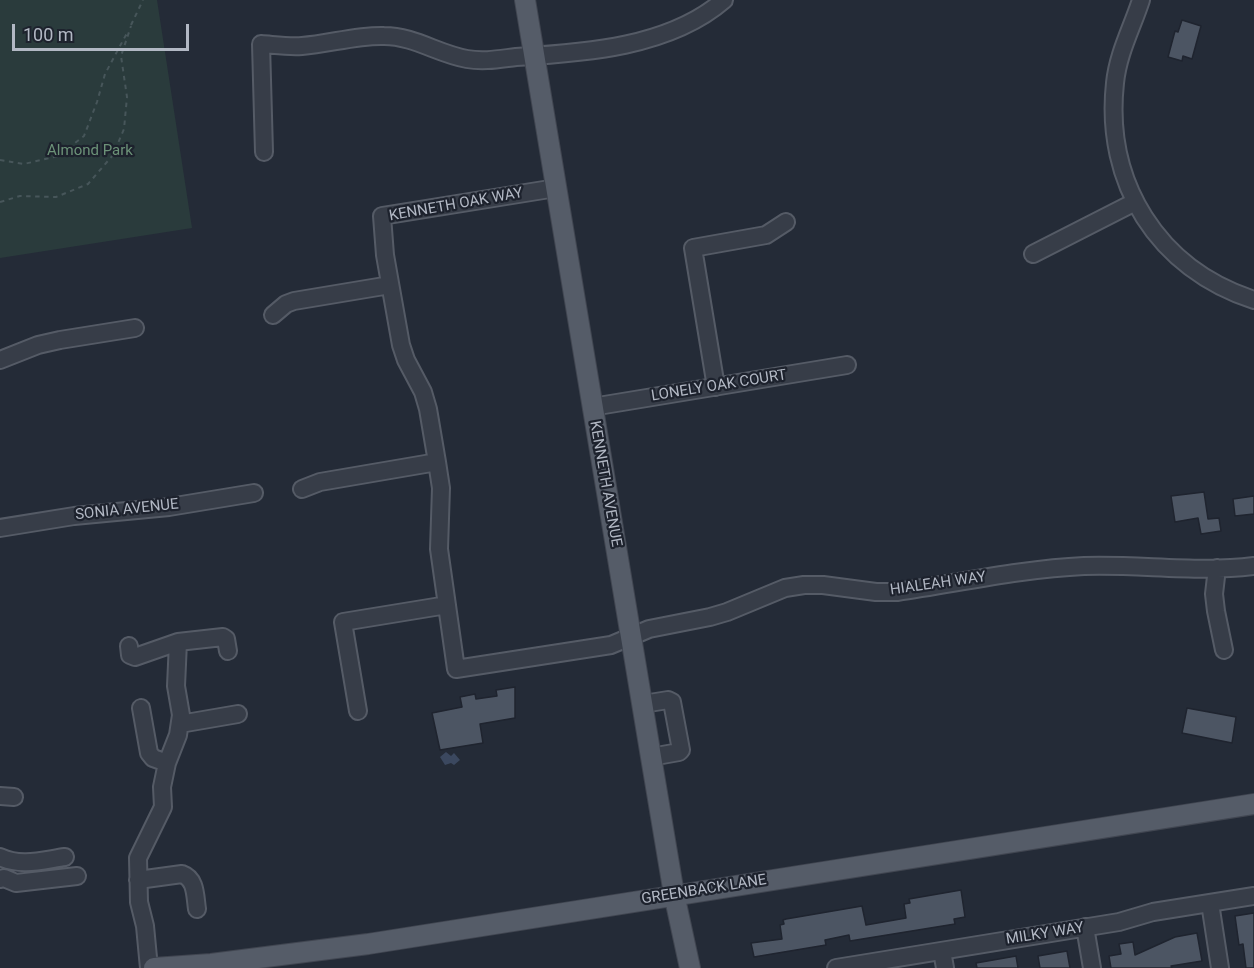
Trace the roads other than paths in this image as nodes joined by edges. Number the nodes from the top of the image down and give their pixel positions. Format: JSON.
{"nodes":[{"id":1,"x":525,"y":0,"type":"edge"},
{"id":2,"x":724,"y":0,"type":"edge"},
{"id":3,"x":1141,"y":0,"type":"edge"},
{"id":4,"x":534,"y":56,"type":"junction"},
{"id":5,"x":264,"y":152,"type":"dead end"},
{"id":6,"x":556,"y":188,"type":"junction"},
{"id":7,"x":1135,"y":202,"type":"junction"},
{"id":8,"x":786,"y":222,"type":"dead end"},
{"id":9,"x":1033,"y":254,"type":"dead end"},
{"id":10,"x":390,"y":285,"type":"junction"},
{"id":11,"x":1254,"y":300,"type":"edge"},
{"id":12,"x":273,"y":315,"type":"dead end"},
{"id":13,"x":135,"y":328,"type":"dead end"},
{"id":14,"x":0,"y":360,"type":"edge"},
{"id":15,"x":847,"y":365,"type":"dead end"},
{"id":16,"x":716,"y":387,"type":"junction"},
{"id":17,"x":592,"y":407,"type":"junction"},
{"id":18,"x":437,"y":462,"type":"junction"},
{"id":19,"x":302,"y":489,"type":"dead end"},
{"id":20,"x":254,"y":493,"type":"dead end"},
{"id":21,"x":0,"y":528,"type":"edge"},
{"id":22,"x":1254,"y":566,"type":"edge"},
{"id":23,"x":1217,"y":568,"type":"junction"},
{"id":24,"x":447,"y":605,"type":"junction"},
{"id":25,"x":631,"y":636,"type":"junction"},
{"id":26,"x":178,"y":642,"type":"junction"},
{"id":27,"x":129,"y":646,"type":"dead end"},
{"id":28,"x":1224,"y":650,"type":"dead end"},
{"id":29,"x":228,"y":651,"type":"dead end"},
{"id":30,"x":643,"y":704,"type":"junction"},
{"id":31,"x":141,"y":708,"type":"dead end"},
{"id":32,"x":358,"y":711,"type":"dead end"},
{"id":33,"x":238,"y":714,"type":"dead end"},
{"id":34,"x":180,"y":724,"type":"junction"},
{"id":35,"x":651,"y":757,"type":"junction"},
{"id":36,"x":167,"y":763,"type":"junction"},
{"id":37,"x":1254,"y":804,"type":"edge"},
{"id":38,"x":0,"y":857,"type":"edge"},
{"id":39,"x":65,"y":857,"type":"dead end"},
{"id":40,"x":77,"y":876,"type":"dead end"},
{"id":41,"x":0,"y":879,"type":"edge"},
{"id":42,"x":138,"y":880,"type":"junction"},
{"id":43,"x":674,"y":894,"type":"junction"},
{"id":44,"x":1254,"y":896,"type":"edge"},
{"id":45,"x":1210,"y":903,"type":"junction"},
{"id":46,"x":197,"y":909,"type":"dead end"},
{"id":47,"x":1085,"y":927,"type":"junction"},
{"id":48,"x":942,"y":951,"type":"junction"},
{"id":49,"x":148,"y":968,"type":"edge"},
{"id":50,"x":154,"y":968,"type":"edge"},
{"id":51,"x":690,"y":968,"type":"edge"},
{"id":52,"x":836,"y":968,"type":"edge"},
{"id":53,"x":945,"y":968,"type":"edge"},
{"id":54,"x":1092,"y":968,"type":"edge"},
{"id":55,"x":1220,"y":968,"type":"edge"}],
"edges":[{"from":1,"to":4,"type":"main road","name":"KENNETH AVENUE"},
{"from":2,"to":4,"type":"street"},
{"from":3,"to":7,"type":"street"},
{"from":4,"to":5,"type":"street"},
{"from":4,"to":6,"type":"main road","name":"KENNETH AVENUE"},
{"from":6,"to":10,"type":"street","name":"KENNETH OAK WAY"},
{"from":6,"to":17,"type":"main road","name":"KENNETH AVENUE"},
{"from":7,"to":9,"type":"street"},
{"from":7,"to":11,"type":"street"},
{"from":8,"to":16,"type":"street"},
{"from":10,"to":12,"type":"street"},
{"from":10,"to":18,"type":"street","name":"KENNETH OAK WAY"},
{"from":13,"to":14,"type":"street"},
{"from":15,"to":16,"type":"street","name":"LONELY OAK COURT"},
{"from":16,"to":17,"type":"street","name":"LONELY OAK COURT"},
{"from":17,"to":25,"type":"main road","name":"KENNETH AVENUE"},
{"from":18,"to":19,"type":"street"},
{"from":18,"to":24,"type":"street","name":"KENNETH OAK WAY"},
{"from":20,"to":21,"type":"street","name":"SONIA AVENUE"},
{"from":22,"to":23,"type":"street","name":"HIALEAH WAY"},
{"from":23,"to":25,"type":"street","name":"HIALEAH WAY"},
{"from":23,"to":28,"type":"street"},
{"from":24,"to":25,"type":"street","name":"KENNETH OAK WAY"},
{"from":24,"to":32,"type":"street"},
{"from":25,"to":30,"type":"main road","name":"KENNETH AVENUE"},
{"from":26,"to":27,"type":"street"},
{"from":26,"to":29,"type":"street"},
{"from":26,"to":34,"type":"street"},
{"from":30,"to":35,"type":"main road","name":"KENNETH AVENUE"},
{"from":30,"to":35,"type":"street"},
{"from":31,"to":36,"type":"street"},
{"from":33,"to":34,"type":"street"},
{"from":34,"to":36,"type":"street"},
{"from":35,"to":43,"type":"main road","name":"KENNETH AVENUE"},
{"from":36,"to":42,"type":"street"},
{"from":37,"to":43,"type":"main road","name":"GREENBACK LANE"},
{"from":38,"to":39,"type":"street"},
{"from":40,"to":41,"type":"street"},
{"from":42,"to":46,"type":"street"},
{"from":42,"to":49,"type":"street"},
{"from":43,"to":50,"type":"main road","name":"GREENBACK LANE"},
{"from":43,"to":51,"type":"main road","name":"KENNETH AVENUE"},
{"from":44,"to":45,"type":"street","name":"MILKY WAY"},
{"from":45,"to":47,"type":"street","name":"MILKY WAY"},
{"from":45,"to":55,"type":"street"},
{"from":47,"to":48,"type":"street","name":"MILKY WAY"},
{"from":47,"to":54,"type":"street"},
{"from":48,"to":52,"type":"street","name":"MILKY WAY"},
{"from":48,"to":53,"type":"street"}]}
